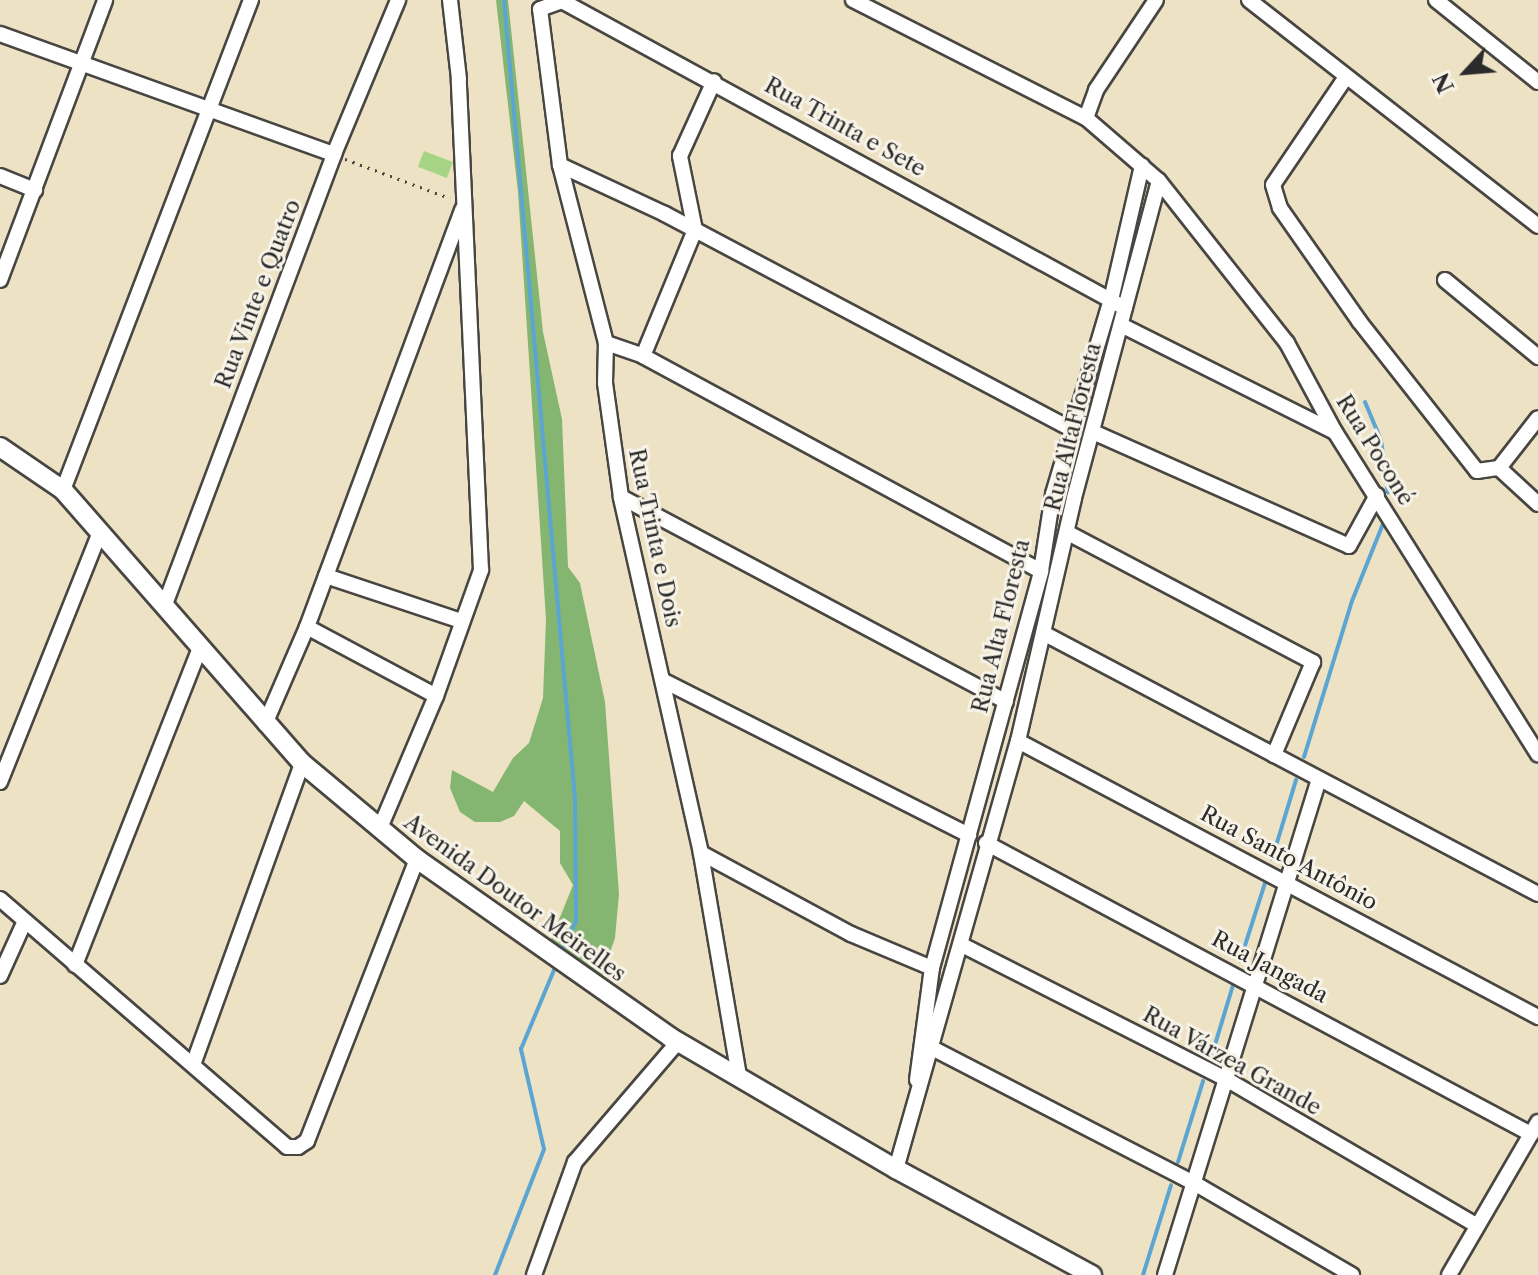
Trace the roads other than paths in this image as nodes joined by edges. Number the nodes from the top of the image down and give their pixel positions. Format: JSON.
{"nodes":[{"id":1,"x":105,"y":0,"type":"edge"},
{"id":2,"x":251,"y":0,"type":"edge"},
{"id":3,"x":398,"y":0,"type":"edge"},
{"id":4,"x":450,"y":0,"type":"edge"},
{"id":5,"x":853,"y":0,"type":"edge"},
{"id":6,"x":1249,"y":0,"type":"edge"},
{"id":7,"x":1436,"y":0,"type":"edge"},
{"id":8,"x":1151,"y":2,"type":"edge"},
{"id":9,"x":540,"y":9,"type":"joint"},
{"id":10,"x":0,"y":34,"type":"edge"},
{"id":11,"x":82,"y":64,"type":"junction"},
{"id":12,"x":1346,"y":77,"type":"junction"},
{"id":13,"x":714,"y":81,"type":"junction"},
{"id":14,"x":1538,"y":82,"type":"edge"},
{"id":15,"x":208,"y":113,"type":"junction"},
{"id":16,"x":1086,"y":118,"type":"junction"},
{"id":17,"x":334,"y":154,"type":"junction"},
{"id":18,"x":560,"y":165,"type":"junction"},
{"id":19,"x":1142,"y":166,"type":"junction"},
{"id":20,"x":0,"y":176,"type":"edge"},
{"id":21,"x":1159,"y":181,"type":"junction"},
{"id":22,"x":35,"y":190,"type":"junction"},
{"id":23,"x":465,"y":202,"type":"junction"},
{"id":24,"x":1538,"y":226,"type":"edge"},
{"id":25,"x":695,"y":230,"type":"junction"},
{"id":26,"x":0,"y":280,"type":"edge"},
{"id":27,"x":1445,"y":280,"type":"dead end"},
{"id":28,"x":1118,"y":304,"type":"junction"},
{"id":29,"x":1121,"y":325,"type":"junction"},
{"id":30,"x":606,"y":343,"type":"junction"},
{"id":31,"x":643,"y":356,"type":"junction"},
{"id":32,"x":1538,"y":357,"type":"edge"},
{"id":33,"x":1538,"y":418,"type":"edge"},
{"id":34,"x":1070,"y":428,"type":"junction"},
{"id":35,"x":1093,"y":432,"type":"junction"},
{"id":36,"x":1335,"y":432,"type":"junction"},
{"id":37,"x":0,"y":447,"type":"edge"},
{"id":38,"x":1499,"y":468,"type":"junction"},
{"id":39,"x":63,"y":490,"type":"junction"},
{"id":40,"x":1053,"y":494,"type":"junction"},
{"id":41,"x":1377,"y":495,"type":"junction"},
{"id":42,"x":621,"y":497,"type":"junction"},
{"id":43,"x":1074,"y":498,"type":"junction"},
{"id":44,"x":1538,"y":504,"type":"edge"},
{"id":45,"x":100,"y":532,"type":"junction"},
{"id":46,"x":1070,"y":534,"type":"junction"},
{"id":47,"x":1041,"y":571,"type":"junction"},
{"id":48,"x":326,"y":576,"type":"junction"},
{"id":49,"x":164,"y":607,"type":"junction"},
{"id":50,"x":461,"y":621,"type":"junction"},
{"id":51,"x":307,"y":627,"type":"junction"},
{"id":52,"x":1045,"y":634,"type":"junction"},
{"id":53,"x":200,"y":648,"type":"junction"},
{"id":54,"x":664,"y":681,"type":"junction"},
{"id":55,"x":436,"y":696,"type":"junction"},
{"id":56,"x":1006,"y":702,"type":"junction"},
{"id":57,"x":265,"y":724,"type":"junction"},
{"id":58,"x":1018,"y":741,"type":"junction"},
{"id":59,"x":1538,"y":754,"type":"edge"},
{"id":60,"x":1274,"y":755,"type":"junction"},
{"id":61,"x":302,"y":763,"type":"junction"},
{"id":62,"x":1319,"y":779,"type":"junction"},
{"id":63,"x":0,"y":782,"type":"edge"},
{"id":64,"x":380,"y":828,"type":"junction"},
{"id":65,"x":969,"y":835,"type":"junction"},
{"id":66,"x":986,"y":843,"type":"junction"},
{"id":67,"x":701,"y":853,"type":"junction"},
{"id":68,"x":417,"y":859,"type":"junction"},
{"id":69,"x":1287,"y":882,"type":"junction"},
{"id":70,"x":1538,"y":894,"type":"edge"},
{"id":71,"x":0,"y":899,"type":"edge"},
{"id":72,"x":25,"y":921,"type":"junction"},
{"id":73,"x":962,"y":945,"type":"junction"},
{"id":74,"x":75,"y":965,"type":"junction"},
{"id":75,"x":932,"y":968,"type":"junction"},
{"id":76,"x":0,"y":976,"type":"edge"},
{"id":77,"x":1256,"y":983,"type":"junction"},
{"id":78,"x":1538,"y":1017,"type":"edge"},
{"id":79,"x":678,"y":1042,"type":"junction"},
{"id":80,"x":932,"y":1048,"type":"junction"},
{"id":81,"x":194,"y":1062,"type":"junction"},
{"id":82,"x":739,"y":1076,"type":"junction"},
{"id":83,"x":1226,"y":1079,"type":"junction"},
{"id":84,"x":916,"y":1100,"type":"junction"},
{"id":85,"x":1534,"y":1128,"type":"edge"},
{"id":86,"x":896,"y":1169,"type":"junction"},
{"id":87,"x":1194,"y":1183,"type":"junction"},
{"id":88,"x":1476,"y":1225,"type":"junction"},
{"id":89,"x":534,"y":1275,"type":"edge"},
{"id":90,"x":1092,"y":1275,"type":"edge"},
{"id":91,"x":1165,"y":1275,"type":"edge"},
{"id":92,"x":1352,"y":1275,"type":"edge"},
{"id":93,"x":1449,"y":1275,"type":"edge"}],
"edges":[{"from":1,"to":11,"type":"street"},
{"from":2,"to":15,"type":"street"},
{"from":3,"to":17,"type":"street","name":"Rua Vinte e Quatro"},
{"from":4,"to":23,"type":"street"},
{"from":5,"to":16,"type":"street","name":"Rua Poconé"},
{"from":6,"to":12,"type":"street"},
{"from":7,"to":14,"type":"street"},
{"from":8,"to":16,"type":"street"},
{"from":9,"to":13,"type":"street","name":"Rua Trinta e Sete"},
{"from":9,"to":18,"type":"street","name":"Rua Trinta e Dois"},
{"from":10,"to":11,"type":"street"},
{"from":11,"to":15,"type":"street"},
{"from":11,"to":22,"type":"street"},
{"from":12,"to":24,"type":"street"},
{"from":12,"to":38,"type":"street"},
{"from":13,"to":25,"type":"street"},
{"from":13,"to":28,"type":"street","name":"Rua Trinta e Sete"},
{"from":15,"to":17,"type":"street"},
{"from":15,"to":39,"type":"street"},
{"from":16,"to":19,"type":"street","name":"Rua Poconé"},
{"from":17,"to":49,"type":"street","name":"Rua Vinte e Quatro"},
{"from":18,"to":25,"type":"street"},
{"from":18,"to":30,"type":"street","name":"Rua Trinta e Dois"},
{"from":19,"to":21,"type":"street","name":"Rua Poconé"},
{"from":19,"to":28,"type":"street","name":"Rua Alta Floresta"},
{"from":20,"to":22,"type":"street"},
{"from":21,"to":28,"type":"street","name":"Rua AltaFloresta"},
{"from":21,"to":36,"type":"street","name":"Rua Poconé"},
{"from":22,"to":26,"type":"street"},
{"from":23,"to":48,"type":"street"},
{"from":23,"to":50,"type":"street"},
{"from":25,"to":31,"type":"street"},
{"from":25,"to":34,"type":"street"},
{"from":27,"to":32,"type":"street"},
{"from":28,"to":29,"type":"street","name":"Rua AltaFloresta"},
{"from":28,"to":34,"type":"street","name":"Rua Alta Floresta"},
{"from":29,"to":35,"type":"street","name":"Rua AltaFloresta"},
{"from":29,"to":36,"type":"street"},
{"from":30,"to":31,"type":"street"},
{"from":30,"to":42,"type":"street","name":"Rua Trinta e Dois"},
{"from":31,"to":47,"type":"street"},
{"from":33,"to":38,"type":"street"},
{"from":34,"to":40,"type":"street","name":"Rua Alta Floresta"},
{"from":35,"to":41,"type":"street"},
{"from":35,"to":43,"type":"street","name":"Rua AltaFloresta"},
{"from":36,"to":41,"type":"street","name":"Rua Poconé"},
{"from":37,"to":39,"type":"street","name":"Avenida Doutor Meirelles"},
{"from":38,"to":44,"type":"street"},
{"from":39,"to":45,"type":"street","name":"Avenida Doutor Meirelles"},
{"from":40,"to":43,"type":"street"},
{"from":40,"to":47,"type":"street","name":"Rua Alta Floresta"},
{"from":41,"to":59,"type":"street","name":"Rua Poconé"},
{"from":42,"to":54,"type":"street","name":"Rua Trinta e Dois"},
{"from":42,"to":56,"type":"street"},
{"from":43,"to":46,"type":"street","name":"Rua AltaFloresta"},
{"from":45,"to":49,"type":"street","name":"Avenida Doutor Meirelles"},
{"from":45,"to":63,"type":"street"},
{"from":46,"to":52,"type":"street","name":"Rua AltaFloresta"},
{"from":46,"to":60,"type":"street"},
{"from":47,"to":56,"type":"street","name":"Rua Alta Floresta"},
{"from":48,"to":50,"type":"street"},
{"from":48,"to":51,"type":"street"},
{"from":49,"to":53,"type":"street","name":"Avenida Doutor Meirelles"},
{"from":50,"to":55,"type":"street"},
{"from":51,"to":55,"type":"street"},
{"from":51,"to":57,"type":"street"},
{"from":52,"to":58,"type":"street","name":"Rua AltaFloresta"},
{"from":52,"to":60,"type":"street"},
{"from":53,"to":57,"type":"street","name":"Avenida Doutor Meirelles"},
{"from":53,"to":74,"type":"street"},
{"from":54,"to":65,"type":"street"},
{"from":54,"to":67,"type":"street","name":"Rua Trinta e Dois"},
{"from":55,"to":64,"type":"street"},
{"from":56,"to":65,"type":"street","name":"Rua Alta Floresta"},
{"from":57,"to":61,"type":"street","name":"Avenida Doutor Meirelles"},
{"from":58,"to":66,"type":"street","name":"Rua AltaFloresta"},
{"from":58,"to":69,"type":"street","name":"Rua Santo Antônio"},
{"from":60,"to":62,"type":"street"},
{"from":61,"to":64,"type":"street","name":"Avenida Doutor Meirelles"},
{"from":61,"to":81,"type":"street"},
{"from":62,"to":69,"type":"street"},
{"from":62,"to":70,"type":"street"},
{"from":64,"to":68,"type":"street","name":"Avenida Doutor Meirelles"},
{"from":65,"to":75,"type":"street","name":"Rua Alta Floresta"},
{"from":66,"to":73,"type":"street","name":"Rua AltaFloresta"},
{"from":66,"to":77,"type":"street","name":"Rua Jangada"},
{"from":67,"to":75,"type":"street"},
{"from":67,"to":82,"type":"street","name":"Rua Trinta e Dois"},
{"from":68,"to":79,"type":"street","name":"Avenida Doutor Meirelles"},
{"from":68,"to":81,"type":"street"},
{"from":69,"to":77,"type":"street"},
{"from":69,"to":78,"type":"street","name":"Rua Santo Antônio"},
{"from":71,"to":72,"type":"street"},
{"from":72,"to":74,"type":"street"},
{"from":72,"to":76,"type":"street"},
{"from":73,"to":80,"type":"street","name":"Rua AltaFloresta"},
{"from":73,"to":83,"type":"street","name":"Rua Várzea Grande"},
{"from":74,"to":81,"type":"street"},
{"from":75,"to":84,"type":"street","name":"Rua Alta Floresta"},
{"from":77,"to":83,"type":"street"},
{"from":77,"to":85,"type":"street","name":"Rua Jangada"},
{"from":79,"to":82,"type":"street","name":"Avenida Doutor Meirelles"},
{"from":79,"to":89,"type":"street"},
{"from":80,"to":84,"type":"street","name":"Rua AltaFloresta"},
{"from":80,"to":87,"type":"street"},
{"from":82,"to":86,"type":"street","name":"Avenida Doutor Meirelles"},
{"from":83,"to":87,"type":"street"},
{"from":83,"to":88,"type":"street","name":"Rua Várzea Grande"},
{"from":84,"to":86,"type":"street"},
{"from":85,"to":88,"type":"street"},
{"from":86,"to":90,"type":"street","name":"Avenida Doutor Meirelles"},
{"from":87,"to":91,"type":"street"},
{"from":87,"to":92,"type":"street"},
{"from":88,"to":93,"type":"street"}]}
